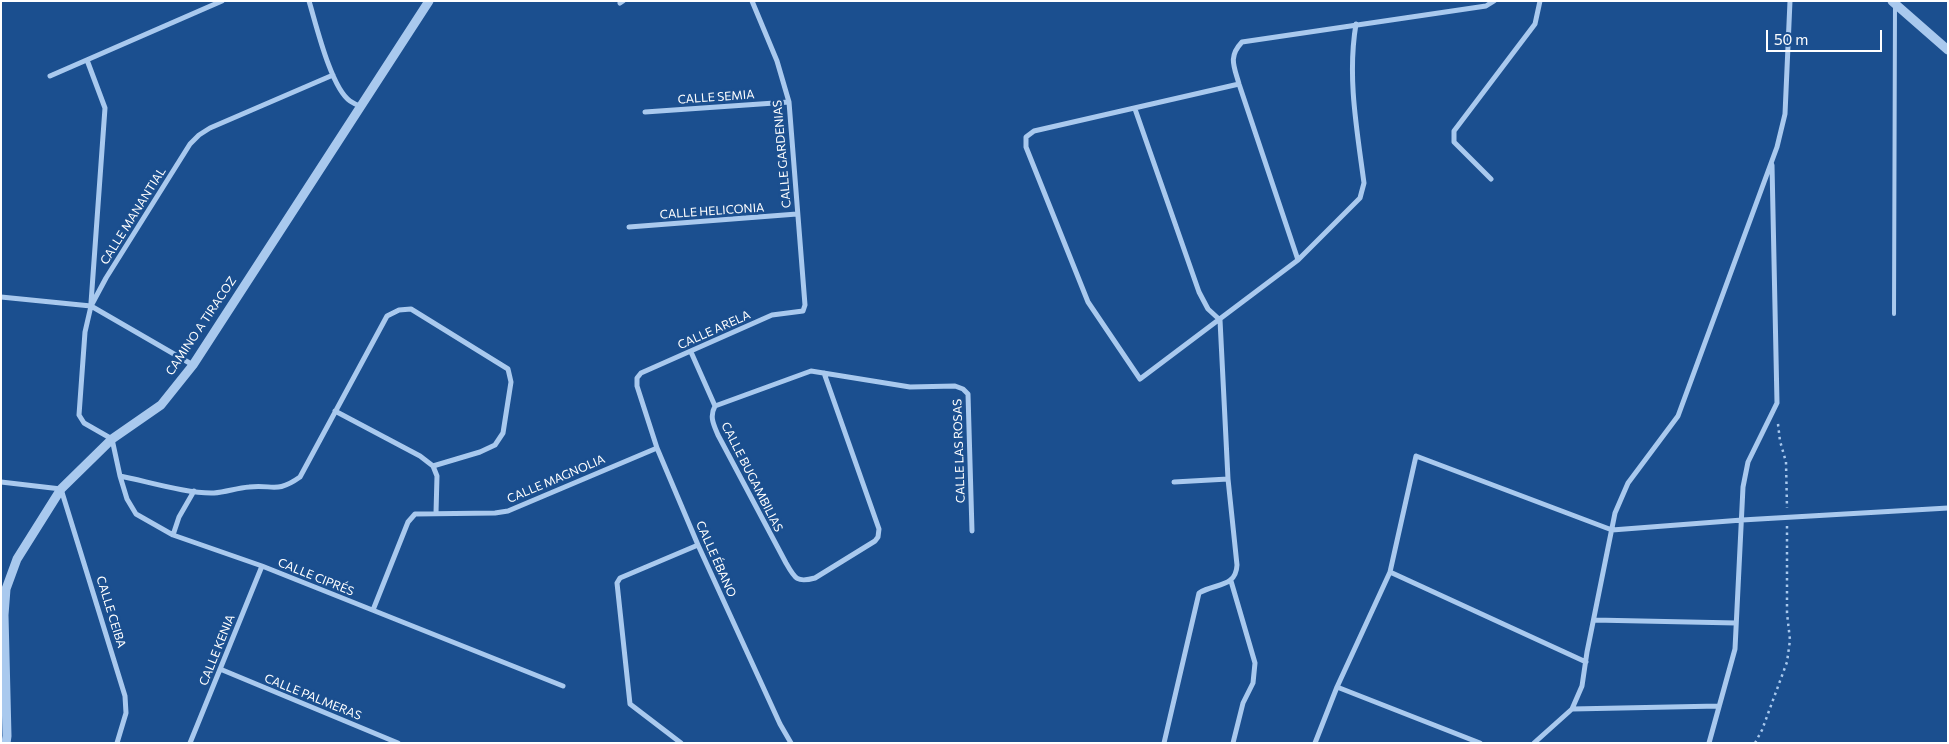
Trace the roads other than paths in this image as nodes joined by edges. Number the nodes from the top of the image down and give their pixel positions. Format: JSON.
{"nodes":[{"id":1,"x":222,"y":1,"type":"edge"},
{"id":2,"x":309,"y":1,"type":"edge"},
{"id":3,"x":430,"y":1,"type":"edge"},
{"id":4,"x":752,"y":1,"type":"edge"},
{"id":5,"x":1494,"y":1,"type":"edge"},
{"id":6,"x":1540,"y":1,"type":"edge"},
{"id":7,"x":1790,"y":1,"type":"edge"},
{"id":8,"x":1893,"y":3,"type":"edge"},
{"id":9,"x":1356,"y":24,"type":"junction"},
{"id":10,"x":1943,"y":41,"type":"edge"},
{"id":11,"x":1948,"y":50,"type":"edge"},
{"id":12,"x":86,"y":60,"type":"junction"},
{"id":13,"x":333,"y":75,"type":"junction"},
{"id":14,"x":50,"y":76,"type":"dead end"},
{"id":15,"x":1239,"y":84,"type":"junction"},
{"id":16,"x":789,"y":102,"type":"junction"},
{"id":17,"x":360,"y":106,"type":"junction"},
{"id":18,"x":1135,"y":109,"type":"junction"},
{"id":19,"x":645,"y":112,"type":"dead end"},
{"id":20,"x":1772,"y":162,"type":"junction"},
{"id":21,"x":1491,"y":179,"type":"dead end"},
{"id":22,"x":797,"y":214,"type":"junction"},
{"id":23,"x":629,"y":227,"type":"dead end"},
{"id":24,"x":1298,"y":260,"type":"junction"},
{"id":25,"x":1,"y":297,"type":"edge"},
{"id":26,"x":91,"y":306,"type":"junction"},
{"id":27,"x":803,"y":311,"type":"joint"},
{"id":28,"x":1894,"y":314,"type":"dead end"},
{"id":29,"x":1220,"y":320,"type":"junction"},
{"id":30,"x":691,"y":352,"type":"junction"},
{"id":31,"x":193,"y":365,"type":"junction"},
{"id":32,"x":824,"y":372,"type":"junction"},
{"id":33,"x":636,"y":378,"type":"joint"},
{"id":34,"x":715,"y":406,"type":"junction"},
{"id":35,"x":335,"y":411,"type":"junction"},
{"id":36,"x":112,"y":439,"type":"junction"},
{"id":37,"x":657,"y":448,"type":"junction"},
{"id":38,"x":433,"y":466,"type":"junction"},
{"id":39,"x":120,"y":476,"type":"junction"},
{"id":40,"x":1228,"y":479,"type":"junction"},
{"id":41,"x":1,"y":482,"type":"edge"},
{"id":42,"x":1174,"y":482,"type":"dead end"},
{"id":43,"x":61,"y":488,"type":"junction"},
{"id":44,"x":194,"y":491,"type":"junction"},
{"id":45,"x":1948,"y":508,"type":"edge"},
{"id":46,"x":436,"y":512,"type":"junction"},
{"id":47,"x":1742,"y":520,"type":"junction"},
{"id":48,"x":1612,"y":530,"type":"junction"},
{"id":49,"x":972,"y":531,"type":"dead end"},
{"id":50,"x":173,"y":535,"type":"junction"},
{"id":51,"x":698,"y":545,"type":"junction"},
{"id":52,"x":262,"y":566,"type":"junction"},
{"id":53,"x":1390,"y":572,"type":"junction"},
{"id":54,"x":1231,"y":581,"type":"junction"},
{"id":55,"x":373,"y":610,"type":"junction"},
{"id":56,"x":1594,"y":620,"type":"junction"},
{"id":57,"x":1736,"y":623,"type":"junction"},
{"id":58,"x":1586,"y":662,"type":"junction"},
{"id":59,"x":220,"y":669,"type":"junction"},
{"id":60,"x":563,"y":686,"type":"dead end"},
{"id":61,"x":1337,"y":687,"type":"junction"},
{"id":62,"x":1719,"y":706,"type":"junction"},
{"id":63,"x":1572,"y":709,"type":"junction"},
{"id":64,"x":6,"y":743,"type":"edge"},
{"id":65,"x":118,"y":743,"type":"edge"},
{"id":66,"x":190,"y":743,"type":"edge"},
{"id":67,"x":398,"y":743,"type":"edge"},
{"id":68,"x":681,"y":743,"type":"edge"},
{"id":69,"x":790,"y":743,"type":"edge"},
{"id":70,"x":1164,"y":743,"type":"edge"},
{"id":71,"x":1233,"y":743,"type":"edge"},
{"id":72,"x":1315,"y":743,"type":"edge"},
{"id":73,"x":1480,"y":743,"type":"edge"},
{"id":74,"x":1534,"y":743,"type":"edge"},
{"id":75,"x":1709,"y":743,"type":"edge"}],
"edges":[{"from":1,"to":12,"type":"street"},
{"from":2,"to":13,"type":"street"},
{"from":3,"to":17,"type":"street","name":"CAMINO A TIRACOZ"},
{"from":4,"to":16,"type":"street","name":"CALLE GARDENIAS"},
{"from":5,"to":9,"type":"street"},
{"from":6,"to":21,"type":"street"},
{"from":7,"to":20,"type":"street"},
{"from":8,"to":10,"type":"street"},
{"from":8,"to":28,"type":"lane"},
{"from":9,"to":15,"type":"street"},
{"from":9,"to":24,"type":"street"},
{"from":10,"to":11,"type":"street"},
{"from":12,"to":14,"type":"street"},
{"from":12,"to":26,"type":"street"},
{"from":13,"to":17,"type":"street"},
{"from":13,"to":26,"type":"street","name":"CALLE MANANTIAL"},
{"from":15,"to":18,"type":"street"},
{"from":15,"to":24,"type":"street"},
{"from":16,"to":19,"type":"street","name":"CALLE SEMIA"},
{"from":16,"to":22,"type":"street","name":"CALLE GARDENIAS"},
{"from":17,"to":31,"type":"street","name":"CAMINO A TIRACOZ"},
{"from":18,"to":29,"type":"street"},
{"from":18,"to":29,"type":"street"},
{"from":20,"to":47,"type":"street"},
{"from":20,"to":48,"type":"street"},
{"from":22,"to":23,"type":"street","name":"CALLE HELICONIA"},
{"from":22,"to":27,"type":"street","name":"CALLE GARDENIAS"},
{"from":24,"to":29,"type":"street"},
{"from":25,"to":26,"type":"street"},
{"from":26,"to":31,"type":"street"},
{"from":26,"to":36,"type":"street","name":"CALLE MANANTIAL"},
{"from":27,"to":30,"type":"street","name":"CALLE ARELA"},
{"from":29,"to":40,"type":"street"},
{"from":30,"to":33,"type":"street","name":"CALLE ARELA"},
{"from":30,"to":34,"type":"street","name":"CALLE BUGAMBILIAS"},
{"from":31,"to":36,"type":"street","name":"CAMINO A TIRACOZ"},
{"from":32,"to":34,"type":"street","name":"CALLE LAS ROSAS"},
{"from":32,"to":34,"type":"street","name":"CALLE BUGAMBILIAS"},
{"from":32,"to":49,"type":"street","name":"CALLE LAS ROSAS"},
{"from":33,"to":37,"type":"street","name":"CALLE ÉBANO"},
{"from":35,"to":38,"type":"street"},
{"from":35,"to":38,"type":"street"},
{"from":35,"to":44,"type":"street"},
{"from":36,"to":39,"type":"street","name":"CALLE CIPRÉS"},
{"from":36,"to":43,"type":"street","name":"CAMINO A TIRACOZ"},
{"from":37,"to":46,"type":"street","name":"CALLE MAGNOLIA"},
{"from":37,"to":51,"type":"street","name":"CALLE ÉBANO"},
{"from":38,"to":46,"type":"street"},
{"from":39,"to":44,"type":"street"},
{"from":39,"to":50,"type":"street","name":"CALLE CIPRÉS"},
{"from":40,"to":42,"type":"street"},
{"from":40,"to":54,"type":"street"},
{"from":41,"to":43,"type":"street"},
{"from":43,"to":64,"type":"street","name":"CAMINO A TIRACOZ"},
{"from":43,"to":65,"type":"street","name":"CALLE CEIBA"},
{"from":44,"to":50,"type":"street"},
{"from":45,"to":47,"type":"street"},
{"from":46,"to":55,"type":"street","name":"CALLE MAGNOLIA"},
{"from":47,"to":48,"type":"street"},
{"from":47,"to":57,"type":"street"},
{"from":48,"to":53,"type":"street"},
{"from":48,"to":56,"type":"street"},
{"from":50,"to":52,"type":"street","name":"CALLE CIPRÉS"},
{"from":51,"to":68,"type":"street"},
{"from":51,"to":69,"type":"street","name":"CALLE ÉBANO"},
{"from":52,"to":55,"type":"street","name":"CALLE CIPRÉS"},
{"from":52,"to":59,"type":"street","name":"CALLE KENIA"},
{"from":53,"to":58,"type":"street"},
{"from":53,"to":61,"type":"street"},
{"from":54,"to":70,"type":"street"},
{"from":54,"to":71,"type":"street"},
{"from":55,"to":60,"type":"street","name":"CALLE CIPRÉS"},
{"from":56,"to":57,"type":"street"},
{"from":56,"to":58,"type":"street"},
{"from":57,"to":62,"type":"street"},
{"from":58,"to":63,"type":"street"},
{"from":59,"to":66,"type":"street","name":"CALLE KENIA"},
{"from":59,"to":67,"type":"street","name":"CALLE PALMERAS"},
{"from":61,"to":72,"type":"street"},
{"from":61,"to":73,"type":"street"},
{"from":62,"to":63,"type":"street"},
{"from":62,"to":75,"type":"street"},
{"from":63,"to":74,"type":"street"}]}
